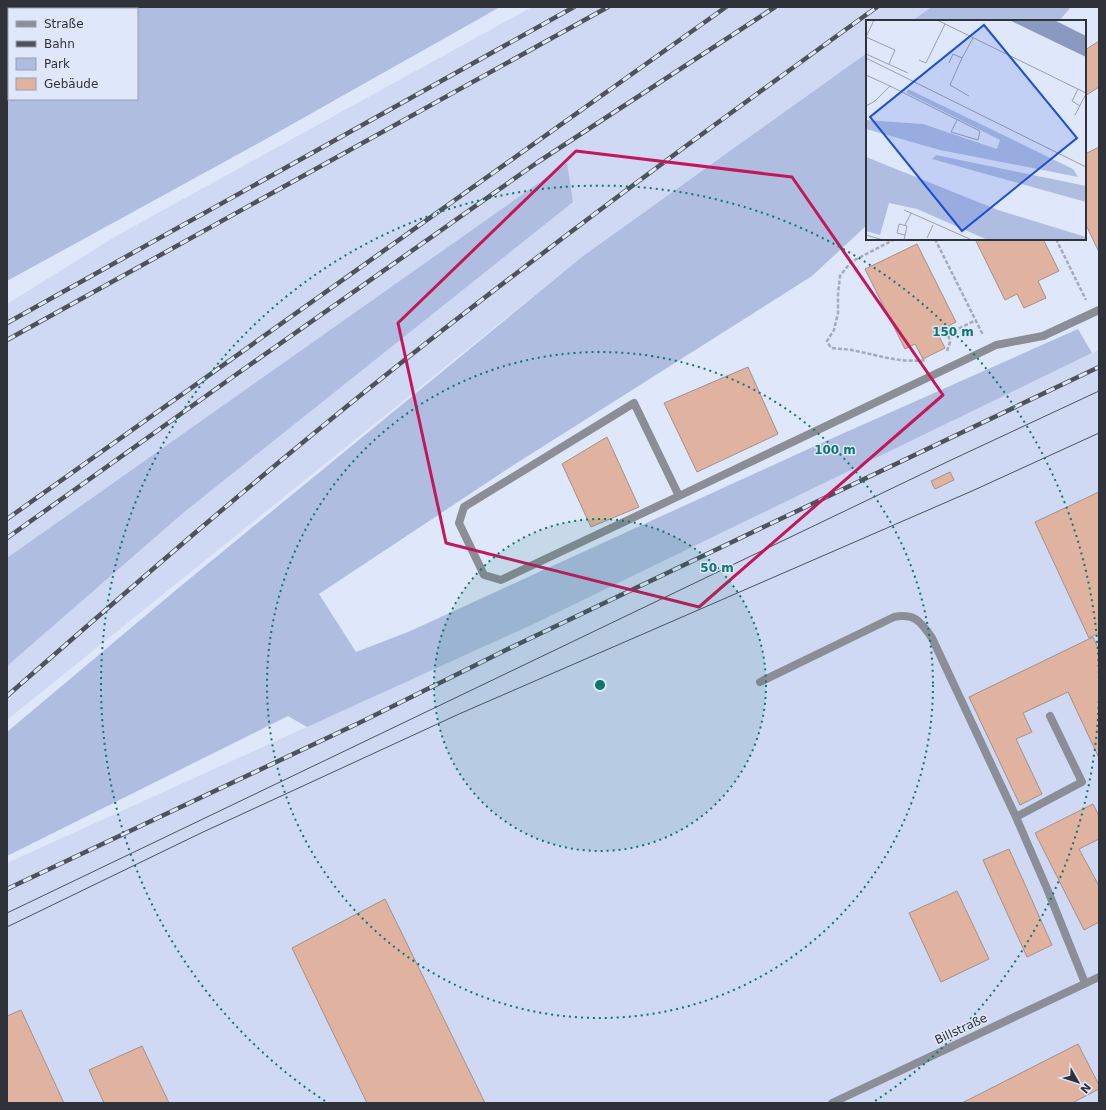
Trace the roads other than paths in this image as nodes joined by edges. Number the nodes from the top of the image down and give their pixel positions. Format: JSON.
{"nodes":[{"id":1,"x":1096,"y":312,"type":"edge"},
{"id":2,"x":679,"y":496,"type":"junction"},
{"id":3,"x":760,"y":682,"type":"dead end"},
{"id":4,"x":1050,"y":716,"type":"dead end"},
{"id":5,"x":1016,"y":818,"type":"junction"},
{"id":6,"x":1099,"y":977,"type":"edge"},
{"id":7,"x":1085,"y":983,"type":"junction"},
{"id":8,"x":832,"y":1103,"type":"edge"}],
"edges":[{"from":1,"to":2,"type":"street"},
{"from":2,"to":2,"type":"street"},
{"from":3,"to":5,"type":"street"},
{"from":4,"to":5,"type":"street"},
{"from":5,"to":7,"type":"street"},
{"from":6,"to":7,"type":"street","name":"Billstraße"},
{"from":7,"to":8,"type":"street","name":"Billstraße"}]}
